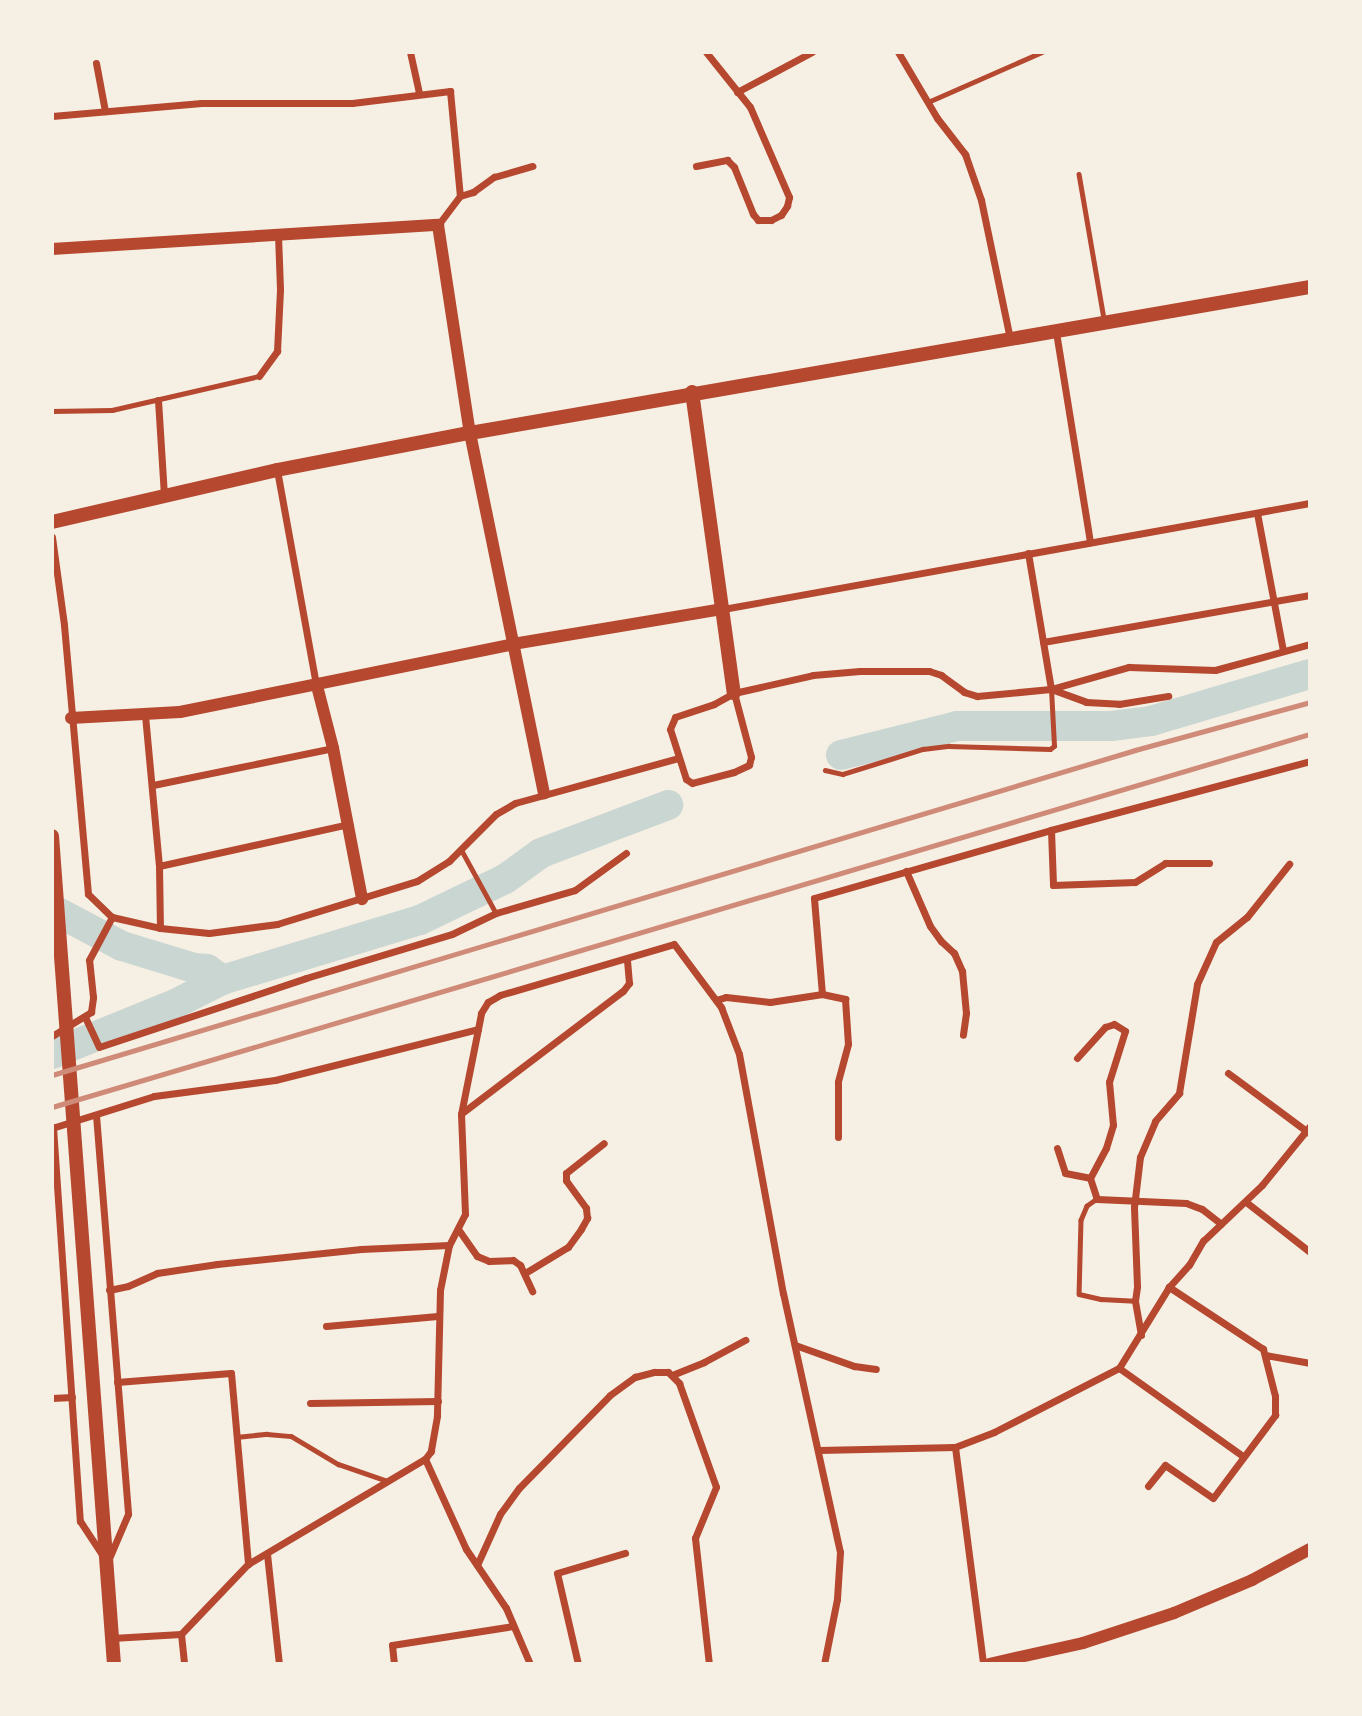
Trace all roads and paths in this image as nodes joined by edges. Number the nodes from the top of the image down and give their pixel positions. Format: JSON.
{"nodes":[{"id":1,"x":410,"y":52,"type":"edge"},
{"id":2,"x":706,"y":52,"type":"edge"},
{"id":3,"x":812,"y":52,"type":"edge"},
{"id":4,"x":898,"y":52,"type":"edge"},
{"id":5,"x":1041,"y":52,"type":"edge"},
{"id":6,"x":96,"y":63,"type":"dead end"},
{"id":7,"x":737,"y":92,"type":"junction"},
{"id":8,"x":419,"y":93,"type":"junction"},
{"id":9,"x":928,"y":103,"type":"junction"},
{"id":10,"x":105,"y":111,"type":"junction"},
{"id":11,"x":52,"y":116,"type":"edge"},
{"id":12,"x":532,"y":166,"type":"dead end"},
{"id":13,"x":696,"y":166,"type":"dead end"},
{"id":14,"x":1079,"y":174,"type":"dead end"},
{"id":15,"x":460,"y":196,"type":"junction"},
{"id":16,"x":438,"y":225,"type":"junction"},
{"id":17,"x":278,"y":234,"type":"junction"},
{"id":18,"x":52,"y":249,"type":"edge"},
{"id":19,"x":1310,"y":287,"type":"edge"},
{"id":20,"x":1104,"y":324,"type":"junction"},
{"id":21,"x":1056,"y":331,"type":"junction"},
{"id":22,"x":1010,"y":339,"type":"junction"},
{"id":23,"x":259,"y":376,"type":"joint"},
{"id":24,"x":692,"y":392,"type":"junction"},
{"id":25,"x":158,"y":400,"type":"junction"},
{"id":26,"x":52,"y":411,"type":"edge"},
{"id":27,"x":470,"y":433,"type":"junction"},
{"id":28,"x":277,"y":470,"type":"junction"},
{"id":29,"x":164,"y":496,"type":"junction"},
{"id":30,"x":1310,"y":503,"type":"edge"},
{"id":31,"x":1257,"y":513,"type":"junction"},
{"id":32,"x":52,"y":522,"type":"edge"},
{"id":33,"x":52,"y":537,"type":"edge"},
{"id":34,"x":1090,"y":542,"type":"junction"},
{"id":35,"x":1028,"y":553,"type":"junction"},
{"id":36,"x":1310,"y":595,"type":"edge"},
{"id":37,"x":1273,"y":602,"type":"junction"},
{"id":38,"x":723,"y":609,"type":"junction"},
{"id":39,"x":1043,"y":642,"type":"junction"},
{"id":40,"x":513,"y":644,"type":"junction"},
{"id":41,"x":1310,"y":644,"type":"edge"},
{"id":42,"x":1283,"y":651,"type":"junction"},
{"id":43,"x":317,"y":686,"type":"junction"},
{"id":44,"x":1051,"y":689,"type":"junction"},
{"id":45,"x":734,"y":693,"type":"junction"},
{"id":46,"x":1168,"y":696,"type":"dead end"},
{"id":47,"x":145,"y":715,"type":"junction"},
{"id":48,"x":71,"y":718,"type":"junction"},
{"id":49,"x":333,"y":748,"type":"junction"},
{"id":50,"x":678,"y":758,"type":"junction"},
{"id":51,"x":1310,"y":761,"type":"edge"},
{"id":52,"x":825,"y":770,"type":"dead end"},
{"id":53,"x":153,"y":785,"type":"junction"},
{"id":54,"x":544,"y":793,"type":"junction"},
{"id":55,"x":349,"y":824,"type":"junction"},
{"id":56,"x":1051,"y":830,"type":"junction"},
{"id":57,"x":52,"y":836,"type":"edge"},
{"id":58,"x":461,"y":849,"type":"junction"},
{"id":59,"x":626,"y":853,"type":"dead end"},
{"id":60,"x":1209,"y":863,"type":"dead end"},
{"id":61,"x":1289,"y":864,"type":"dead end"},
{"id":62,"x":159,"y":866,"type":"junction"},
{"id":63,"x":906,"y":871,"type":"junction"},
{"id":64,"x":362,"y":899,"type":"junction"},
{"id":65,"x":493,"y":909,"type":"junction"},
{"id":66,"x":110,"y":919,"type":"junction"},
{"id":67,"x":160,"y":928,"type":"junction"},
{"id":68,"x":627,"y":959,"type":"junction"},
{"id":69,"x":822,"y":993,"type":"junction"},
{"id":70,"x":716,"y":1000,"type":"junction"},
{"id":71,"x":85,"y":1017,"type":"junction"},
{"id":72,"x":478,"y":1029,"type":"junction"},
{"id":73,"x":963,"y":1035,"type":"dead end"},
{"id":74,"x":52,"y":1036,"type":"edge"},
{"id":75,"x":1077,"y":1058,"type":"dead end"},
{"id":76,"x":1228,"y":1073,"type":"dead end"},
{"id":77,"x":461,"y":1114,"type":"junction"},
{"id":78,"x":96,"y":1115,"type":"junction"},
{"id":79,"x":53,"y":1127,"type":"edge"},
{"id":80,"x":1308,"y":1130,"type":"edge"},
{"id":81,"x":838,"y":1138,"type":"dead end"},
{"id":82,"x":604,"y":1143,"type":"dead end"},
{"id":83,"x":1057,"y":1148,"type":"dead end"},
{"id":84,"x":1090,"y":1178,"type":"junction"},
{"id":85,"x":1097,"y":1199,"type":"junction"},
{"id":86,"x":1134,"y":1201,"type":"junction"},
{"id":87,"x":1246,"y":1202,"type":"junction"},
{"id":88,"x":1221,"y":1224,"type":"junction"},
{"id":89,"x":458,"y":1229,"type":"junction"},
{"id":90,"x":449,"y":1245,"type":"junction"},
{"id":91,"x":1310,"y":1252,"type":"edge"},
{"id":92,"x":526,"y":1273,"type":"junction"},
{"id":93,"x":1169,"y":1287,"type":"junction"},
{"id":94,"x":109,"y":1290,"type":"junction"},
{"id":95,"x":532,"y":1291,"type":"dead end"},
{"id":96,"x":1135,"y":1301,"type":"junction"},
{"id":97,"x":438,"y":1316,"type":"junction"},
{"id":98,"x":326,"y":1326,"type":"dead end"},
{"id":99,"x":1141,"y":1335,"type":"junction"},
{"id":100,"x":744,"y":1340,"type":"dead end"},
{"id":101,"x":795,"y":1345,"type":"junction"},
{"id":102,"x":1265,"y":1355,"type":"junction"},
{"id":103,"x":1310,"y":1363,"type":"edge"},
{"id":104,"x":1119,"y":1368,"type":"junction"},
{"id":105,"x":876,"y":1369,"type":"dead end"},
{"id":106,"x":672,"y":1375,"type":"junction"},
{"id":107,"x":117,"y":1381,"type":"junction"},
{"id":108,"x":72,"y":1397,"type":"junction"},
{"id":109,"x":52,"y":1398,"type":"edge"},
{"id":110,"x":438,"y":1401,"type":"junction"},
{"id":111,"x":310,"y":1403,"type":"dead end"},
{"id":112,"x":236,"y":1437,"type":"junction"},
{"id":113,"x":955,"y":1447,"type":"junction"},
{"id":114,"x":819,"y":1450,"type":"junction"},
{"id":115,"x":1243,"y":1456,"type":"junction"},
{"id":116,"x":425,"y":1459,"type":"junction"},
{"id":117,"x":385,"y":1480,"type":"junction"},
{"id":118,"x":1148,"y":1486,"type":"dead end"},
{"id":119,"x":1310,"y":1549,"type":"edge"},
{"id":120,"x":625,"y":1553,"type":"dead end"},
{"id":121,"x":267,"y":1555,"type":"junction"},
{"id":122,"x":107,"y":1563,"type":"junction"},
{"id":123,"x":248,"y":1564,"type":"junction"},
{"id":124,"x":477,"y":1565,"type":"junction"},
{"id":125,"x":513,"y":1626,"type":"junction"},
{"id":126,"x":181,"y":1634,"type":"junction"},
{"id":127,"x":112,"y":1638,"type":"junction"},
{"id":128,"x":114,"y":1664,"type":"edge"},
{"id":129,"x":184,"y":1664,"type":"edge"},
{"id":130,"x":279,"y":1664,"type":"edge"},
{"id":131,"x":394,"y":1664,"type":"edge"},
{"id":132,"x":530,"y":1664,"type":"edge"},
{"id":133,"x":578,"y":1664,"type":"edge"},
{"id":134,"x":709,"y":1664,"type":"edge"},
{"id":135,"x":824,"y":1664,"type":"edge"},
{"id":136,"x":983,"y":1664,"type":"edge"},
{"id":137,"x":989,"y":1664,"type":"edge"}],
"edges":[{"from":1,"to":8,"type":"street"},
{"from":2,"to":7,"type":"street"},
{"from":3,"to":7,"type":"street"},
{"from":4,"to":9,"type":"street"},
{"from":5,"to":9,"type":"lane"},
{"from":6,"to":10,"type":"street"},
{"from":7,"to":13,"type":"street"},
{"from":8,"to":10,"type":"street"},
{"from":8,"to":15,"type":"street"},
{"from":9,"to":22,"type":"street"},
{"from":10,"to":11,"type":"street"},
{"from":12,"to":15,"type":"street"},
{"from":14,"to":20,"type":"lane"},
{"from":15,"to":16,"type":"street"},
{"from":16,"to":17,"type":"street"},
{"from":16,"to":27,"type":"street"},
{"from":17,"to":18,"type":"street"},
{"from":17,"to":23,"type":"street"},
{"from":19,"to":20,"type":"main road"},
{"from":20,"to":21,"type":"main road"},
{"from":21,"to":22,"type":"main road"},
{"from":21,"to":34,"type":"street"},
{"from":22,"to":24,"type":"main road"},
{"from":23,"to":25,"type":"lane"},
{"from":24,"to":27,"type":"main road"},
{"from":24,"to":38,"type":"main road"},
{"from":25,"to":26,"type":"lane"},
{"from":25,"to":29,"type":"street"},
{"from":27,"to":28,"type":"main road"},
{"from":27,"to":40,"type":"street"},
{"from":28,"to":29,"type":"main road"},
{"from":28,"to":43,"type":"street"},
{"from":29,"to":32,"type":"main road"},
{"from":30,"to":31,"type":"street"},
{"from":31,"to":34,"type":"street"},
{"from":31,"to":37,"type":"street"},
{"from":33,"to":48,"type":"street"},
{"from":34,"to":35,"type":"street"},
{"from":35,"to":38,"type":"street"},
{"from":35,"to":39,"type":"street"},
{"from":36,"to":37,"type":"street"},
{"from":37,"to":39,"type":"street"},
{"from":37,"to":42,"type":"street"},
{"from":38,"to":40,"type":"street"},
{"from":38,"to":45,"type":"main road"},
{"from":39,"to":44,"type":"street"},
{"from":40,"to":43,"type":"street"},
{"from":40,"to":54,"type":"street"},
{"from":41,"to":42,"type":"street"},
{"from":42,"to":44,"type":"street"},
{"from":43,"to":47,"type":"street"},
{"from":43,"to":49,"type":"street"},
{"from":44,"to":45,"type":"street"},
{"from":44,"to":46,"type":"street"},
{"from":44,"to":52,"type":"lane"},
{"from":45,"to":50,"type":"street"},
{"from":45,"to":50,"type":"street"},
{"from":47,"to":48,"type":"street"},
{"from":47,"to":53,"type":"street"},
{"from":48,"to":66,"type":"street"},
{"from":49,"to":53,"type":"street"},
{"from":49,"to":55,"type":"street"},
{"from":50,"to":54,"type":"street"},
{"from":51,"to":56,"type":"street"},
{"from":53,"to":62,"type":"street"},
{"from":54,"to":58,"type":"street"},
{"from":55,"to":62,"type":"street"},
{"from":55,"to":64,"type":"street"},
{"from":56,"to":60,"type":"street"},
{"from":56,"to":63,"type":"street"},
{"from":57,"to":122,"type":"main road"},
{"from":58,"to":64,"type":"street"},
{"from":58,"to":65,"type":"lane"},
{"from":59,"to":65,"type":"street"},
{"from":61,"to":86,"type":"street"},
{"from":62,"to":67,"type":"street"},
{"from":63,"to":69,"type":"street"},
{"from":63,"to":73,"type":"street"},
{"from":64,"to":67,"type":"street"},
{"from":65,"to":71,"type":"street"},
{"from":66,"to":67,"type":"street"},
{"from":66,"to":71,"type":"street"},
{"from":68,"to":70,"type":"street"},
{"from":68,"to":72,"type":"street"},
{"from":68,"to":77,"type":"street"},
{"from":69,"to":70,"type":"street"},
{"from":69,"to":81,"type":"street"},
{"from":70,"to":101,"type":"street"},
{"from":71,"to":74,"type":"street"},
{"from":72,"to":77,"type":"street"},
{"from":72,"to":78,"type":"street"},
{"from":75,"to":84,"type":"street"},
{"from":76,"to":80,"type":"street"},
{"from":77,"to":89,"type":"street"},
{"from":78,"to":79,"type":"street"},
{"from":78,"to":94,"type":"street"},
{"from":79,"to":108,"type":"street"},
{"from":80,"to":87,"type":"street"},
{"from":82,"to":92,"type":"street"},
{"from":83,"to":84,"type":"street"},
{"from":84,"to":85,"type":"street"},
{"from":85,"to":86,"type":"street"},
{"from":85,"to":96,"type":"lane"},
{"from":86,"to":88,"type":"street"},
{"from":86,"to":96,"type":"street"},
{"from":87,"to":88,"type":"street"},
{"from":87,"to":91,"type":"street"},
{"from":88,"to":93,"type":"street"},
{"from":89,"to":90,"type":"street"},
{"from":89,"to":92,"type":"street"},
{"from":90,"to":94,"type":"street"},
{"from":90,"to":97,"type":"street"},
{"from":92,"to":95,"type":"street"},
{"from":93,"to":99,"type":"street"},
{"from":93,"to":102,"type":"street"},
{"from":94,"to":107,"type":"street"},
{"from":96,"to":99,"type":"street"},
{"from":97,"to":98,"type":"street"},
{"from":97,"to":110,"type":"street"},
{"from":99,"to":104,"type":"street"},
{"from":100,"to":106,"type":"street"},
{"from":101,"to":105,"type":"street"},
{"from":101,"to":114,"type":"street"},
{"from":102,"to":103,"type":"street"},
{"from":102,"to":115,"type":"street"},
{"from":104,"to":113,"type":"street"},
{"from":104,"to":115,"type":"street"},
{"from":106,"to":124,"type":"street"},
{"from":106,"to":134,"type":"street"},
{"from":107,"to":112,"type":"street"},
{"from":107,"to":122,"type":"street"},
{"from":108,"to":109,"type":"street"},
{"from":108,"to":122,"type":"street"},
{"from":110,"to":111,"type":"street"},
{"from":110,"to":116,"type":"street"},
{"from":112,"to":117,"type":"lane"},
{"from":112,"to":123,"type":"street"},
{"from":113,"to":114,"type":"street"},
{"from":113,"to":136,"type":"street"},
{"from":114,"to":135,"type":"street"},
{"from":115,"to":118,"type":"street"},
{"from":116,"to":117,"type":"street"},
{"from":116,"to":124,"type":"street"},
{"from":117,"to":121,"type":"street"},
{"from":119,"to":137,"type":"street"},
{"from":120,"to":133,"type":"street"},
{"from":121,"to":123,"type":"street"},
{"from":121,"to":130,"type":"street"},
{"from":122,"to":127,"type":"main road"},
{"from":123,"to":126,"type":"street"},
{"from":124,"to":125,"type":"street"},
{"from":125,"to":131,"type":"street"},
{"from":125,"to":132,"type":"street"},
{"from":126,"to":127,"type":"street"},
{"from":126,"to":129,"type":"street"},
{"from":127,"to":128,"type":"main road"}]}
